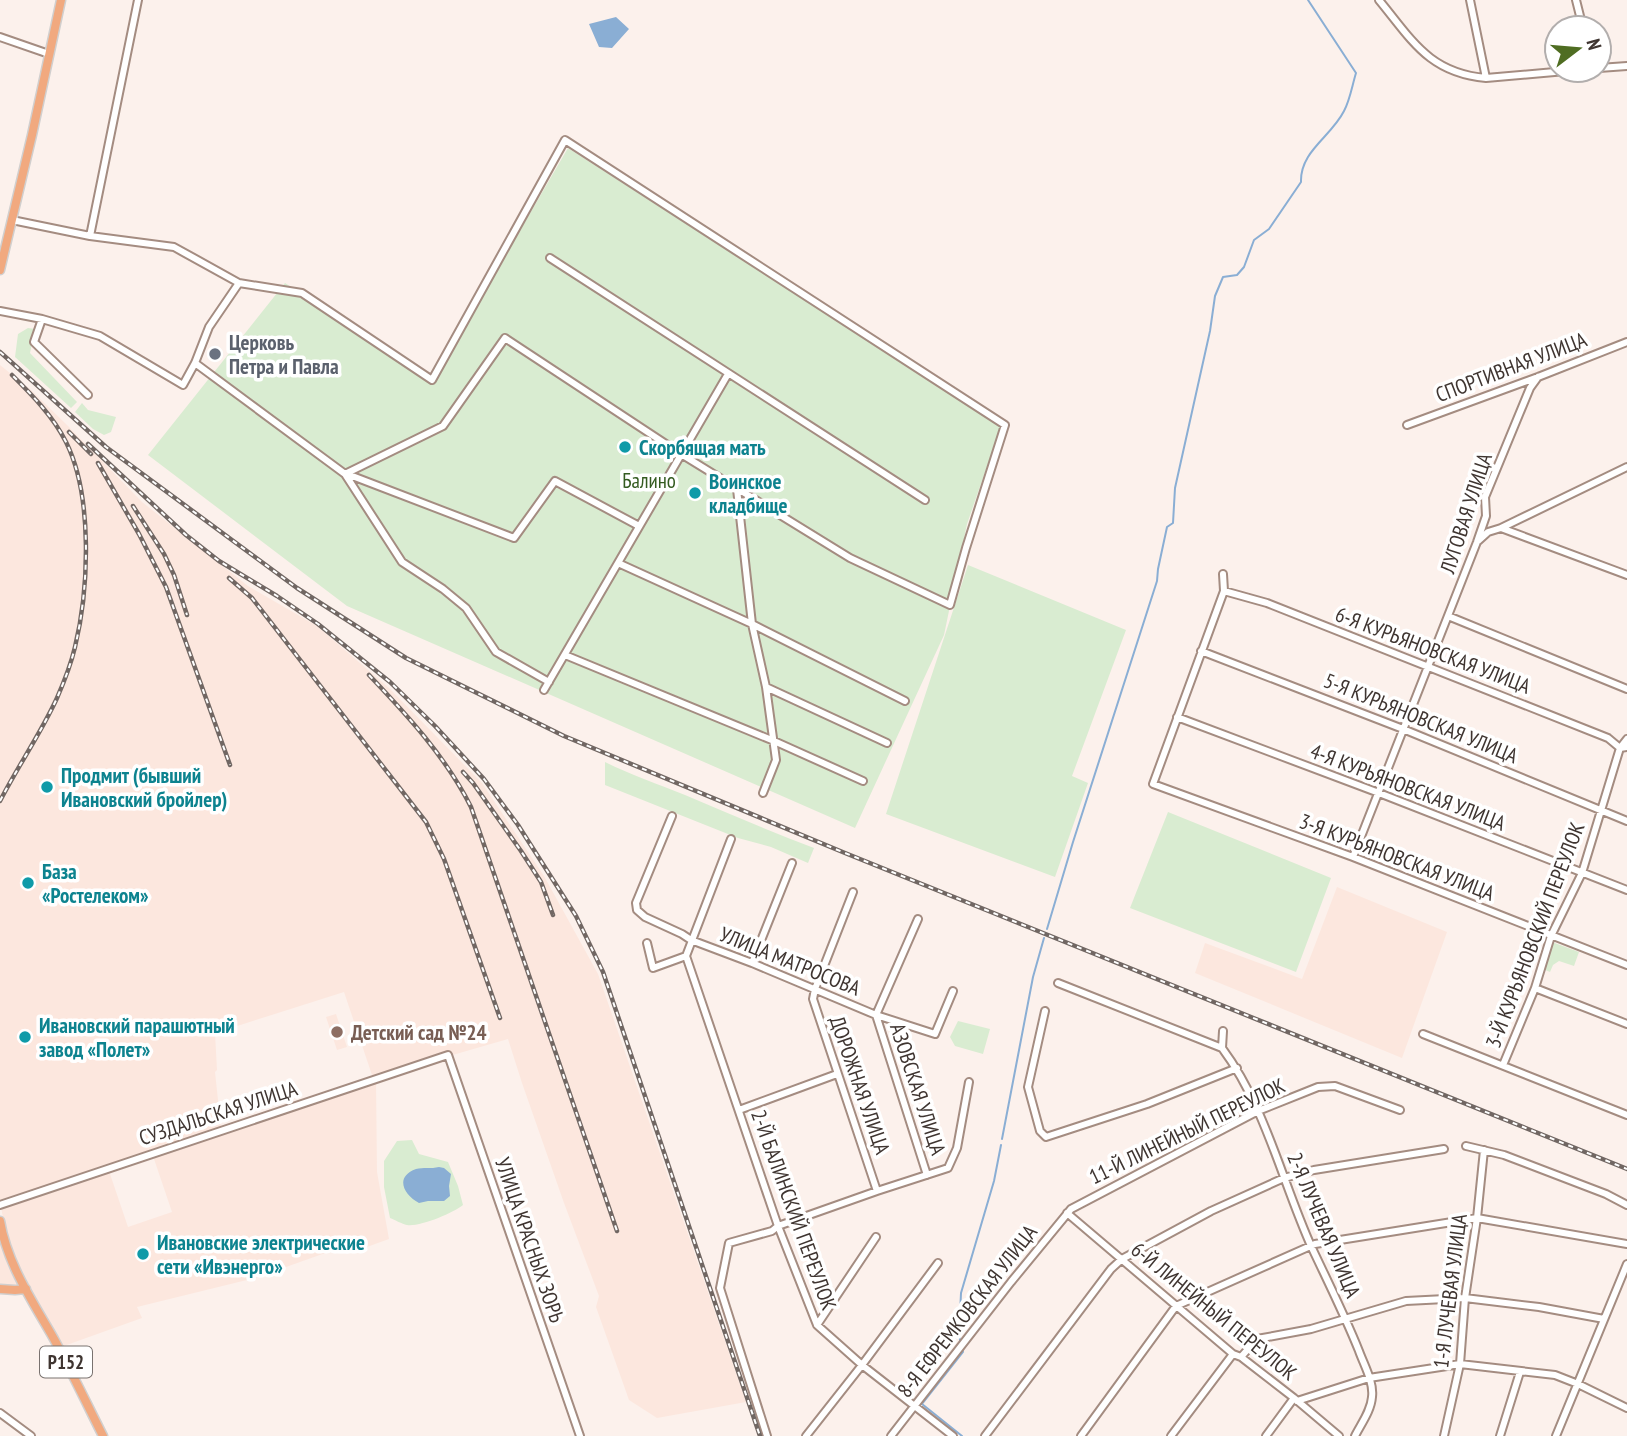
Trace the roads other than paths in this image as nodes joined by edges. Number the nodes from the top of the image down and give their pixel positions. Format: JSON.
{"nodes":[{"id":1,"x":61,"y":0,"type":"edge"},
{"id":2,"x":138,"y":0,"type":"edge"},
{"id":3,"x":1379,"y":0,"type":"edge"},
{"id":4,"x":1470,"y":0,"type":"edge"},
{"id":5,"x":0,"y":37,"type":"edge"},
{"id":6,"x":50,"y":54,"type":"junction"},
{"id":7,"x":1543,"y":74,"type":"edge"},
{"id":8,"x":1486,"y":78,"type":"junction"},
{"id":9,"x":12,"y":220,"type":"junction"},
{"id":10,"x":90,"y":236,"type":"junction"},
{"id":11,"x":550,"y":258,"type":"dead end"},
{"id":12,"x":0,"y":270,"type":"edge"},
{"id":13,"x":239,"y":283,"type":"junction"},
{"id":14,"x":0,"y":311,"type":"edge"},
{"id":15,"x":42,"y":319,"type":"junction"},
{"id":16,"x":1627,"y":342,"type":"edge"},
{"id":17,"x":195,"y":363,"type":"junction"},
{"id":18,"x":728,"y":374,"type":"junction"},
{"id":19,"x":1538,"y":377,"type":"junction"},
{"id":20,"x":88,"y":395,"type":"dead end"},
{"id":21,"x":1407,"y":425,"type":"dead end"},
{"id":22,"x":681,"y":454,"type":"junction"},
{"id":23,"x":1627,"y":467,"type":"edge"},
{"id":24,"x":345,"y":474,"type":"junction"},
{"id":25,"x":737,"y":489,"type":"junction"},
{"id":26,"x":925,"y":500,"type":"dead end"},
{"id":27,"x":639,"y":526,"type":"junction"},
{"id":28,"x":1502,"y":528,"type":"junction"},
{"id":29,"x":1477,"y":542,"type":"junction"},
{"id":30,"x":618,"y":563,"type":"junction"},
{"id":31,"x":1223,"y":574,"type":"dead end"},
{"id":32,"x":1627,"y":575,"type":"edge"},
{"id":33,"x":1224,"y":591,"type":"junction"},
{"id":34,"x":1447,"y":619,"type":"junction"},
{"id":35,"x":752,"y":624,"type":"junction"},
{"id":36,"x":1201,"y":651,"type":"junction"},
{"id":37,"x":565,"y":655,"type":"junction"},
{"id":38,"x":1428,"y":667,"type":"junction"},
{"id":39,"x":549,"y":682,"type":"junction"},
{"id":40,"x":766,"y":687,"type":"junction"},
{"id":41,"x":1627,"y":689,"type":"edge"},
{"id":42,"x":544,"y":690,"type":"dead end"},
{"id":43,"x":905,"y":701,"type":"dead end"},
{"id":44,"x":1177,"y":717,"type":"junction"},
{"id":45,"x":1403,"y":729,"type":"junction"},
{"id":46,"x":1627,"y":738,"type":"edge"},
{"id":47,"x":774,"y":741,"type":"junction"},
{"id":48,"x":887,"y":743,"type":"dead end"},
{"id":49,"x":1623,"y":747,"type":"edge"},
{"id":50,"x":863,"y":781,"type":"dead end"},
{"id":51,"x":763,"y":793,"type":"dead end"},
{"id":52,"x":1379,"y":793,"type":"junction"},
{"id":53,"x":1602,"y":810,"type":"junction"},
{"id":54,"x":672,"y":816,"type":"dead end"},
{"id":55,"x":1627,"y":821,"type":"edge"},
{"id":56,"x":731,"y":839,"type":"dead end"},
{"id":57,"x":1353,"y":857,"type":"junction"},
{"id":58,"x":792,"y":863,"type":"dead end"},
{"id":59,"x":1582,"y":873,"type":"junction"},
{"id":60,"x":1627,"y":890,"type":"edge"},
{"id":61,"x":853,"y":892,"type":"dead end"},
{"id":62,"x":918,"y":919,"type":"dead end"},
{"id":63,"x":1551,"y":936,"type":"junction"},
{"id":64,"x":691,"y":940,"type":"junction"},
{"id":65,"x":647,"y":943,"type":"dead end"},
{"id":66,"x":686,"y":956,"type":"junction"},
{"id":67,"x":752,"y":963,"type":"junction"},
{"id":68,"x":1627,"y":965,"type":"edge"},
{"id":69,"x":1058,"y":983,"type":"dead end"},
{"id":70,"x":1535,"y":988,"type":"junction"},
{"id":71,"x":815,"y":989,"type":"junction"},
{"id":72,"x":953,"y":991,"type":"dead end"},
{"id":73,"x":1045,"y":1012,"type":"dead end"},
{"id":74,"x":876,"y":1015,"type":"junction"},
{"id":75,"x":1627,"y":1024,"type":"edge"},
{"id":76,"x":1223,"y":1031,"type":"dead end"},
{"id":77,"x":1423,"y":1034,"type":"dead end"},
{"id":78,"x":1222,"y":1048,"type":"junction"},
{"id":79,"x":448,"y":1055,"type":"joint"},
{"id":80,"x":1503,"y":1065,"type":"junction"},
{"id":81,"x":1237,"y":1068,"type":"junction"},
{"id":82,"x":837,"y":1074,"type":"junction"},
{"id":83,"x":969,"y":1082,"type":"dead end"},
{"id":84,"x":739,"y":1110,"type":"junction"},
{"id":85,"x":1400,"y":1110,"type":"dead end"},
{"id":86,"x":1258,"y":1111,"type":"junction"},
{"id":87,"x":1627,"y":1115,"type":"edge"},
{"id":88,"x":1466,"y":1146,"type":"dead end"},
{"id":89,"x":1444,"y":1149,"type":"dead end"},
{"id":90,"x":1484,"y":1150,"type":"junction"},
{"id":91,"x":927,"y":1175,"type":"junction"},
{"id":92,"x":1284,"y":1178,"type":"junction"},
{"id":93,"x":877,"y":1191,"type":"junction"},
{"id":94,"x":0,"y":1205,"type":"edge"},
{"id":95,"x":1627,"y":1205,"type":"edge"},
{"id":96,"x":1069,"y":1211,"type":"junction"},
{"id":97,"x":1477,"y":1218,"type":"junction"},
{"id":98,"x":0,"y":1221,"type":"edge"},
{"id":99,"x":778,"y":1226,"type":"junction"},
{"id":100,"x":876,"y":1237,"type":"dead end"},
{"id":101,"x":1627,"y":1244,"type":"edge"},
{"id":102,"x":1311,"y":1246,"type":"junction"},
{"id":103,"x":1122,"y":1259,"type":"junction"},
{"id":104,"x":938,"y":1263,"type":"dead end"},
{"id":105,"x":1627,"y":1264,"type":"edge"},
{"id":106,"x":0,"y":1289,"type":"edge"},
{"id":107,"x":26,"y":1289,"type":"junction"},
{"id":108,"x":1465,"y":1298,"type":"junction"},
{"id":109,"x":1176,"y":1306,"type":"junction"},
{"id":110,"x":1346,"y":1318,"type":"junction"},
{"id":111,"x":1604,"y":1320,"type":"junction"},
{"id":112,"x":817,"y":1325,"type":"junction"},
{"id":113,"x":1233,"y":1354,"type":"junction"},
{"id":114,"x":1241,"y":1357,"type":"junction"},
{"id":115,"x":1460,"y":1364,"type":"junction"},
{"id":116,"x":862,"y":1365,"type":"junction"},
{"id":117,"x":1520,"y":1372,"type":"junction"},
{"id":118,"x":1369,"y":1378,"type":"junction"},
{"id":119,"x":1578,"y":1384,"type":"junction"},
{"id":120,"x":1296,"y":1400,"type":"junction"},
{"id":121,"x":913,"y":1406,"type":"junction"},
{"id":122,"x":1627,"y":1408,"type":"edge"},
{"id":123,"x":0,"y":1413,"type":"edge"},
{"id":124,"x":31,"y":1436,"type":"edge"},
{"id":125,"x":103,"y":1436,"type":"edge"},
{"id":126,"x":580,"y":1436,"type":"edge"},
{"id":127,"x":767,"y":1436,"type":"edge"},
{"id":128,"x":806,"y":1436,"type":"edge"},
{"id":129,"x":891,"y":1436,"type":"edge"},
{"id":130,"x":953,"y":1436,"type":"edge"},
{"id":131,"x":985,"y":1436,"type":"edge"},
{"id":132,"x":1081,"y":1436,"type":"edge"},
{"id":133,"x":1171,"y":1436,"type":"edge"},
{"id":134,"x":1266,"y":1436,"type":"edge"},
{"id":135,"x":1339,"y":1436,"type":"edge"},
{"id":136,"x":1355,"y":1436,"type":"edge"},
{"id":137,"x":1444,"y":1436,"type":"edge"},
{"id":138,"x":1500,"y":1436,"type":"edge"},
{"id":139,"x":1556,"y":1436,"type":"edge"}],
"edges":[{"from":1,"to":6,"type":"main road"},
{"from":2,"to":10,"type":"street"},
{"from":3,"to":8,"type":"street"},
{"from":4,"to":8,"type":"street"},
{"from":5,"to":6,"type":"street"},
{"from":6,"to":9,"type":"main road"},
{"from":7,"to":8,"type":"street"},
{"from":9,"to":10,"type":"street"},
{"from":9,"to":12,"type":"main road"},
{"from":10,"to":13,"type":"street"},
{"from":11,"to":18,"type":"street"},
{"from":13,"to":17,"type":"street"},
{"from":13,"to":25,"type":"street"},
{"from":14,"to":15,"type":"street"},
{"from":15,"to":17,"type":"street"},
{"from":15,"to":20,"type":"street"},
{"from":16,"to":19,"type":"street","name":"СПОРТИВНАЯ УЛИЦА"},
{"from":17,"to":24,"type":"street"},
{"from":18,"to":22,"type":"street"},
{"from":18,"to":26,"type":"street"},
{"from":19,"to":21,"type":"street","name":"СПОРТИВНАЯ УЛИЦА"},
{"from":19,"to":29,"type":"street","name":"ЛУГОВАЯ УЛИЦА"},
{"from":22,"to":24,"type":"street"},
{"from":22,"to":25,"type":"street"},
{"from":22,"to":27,"type":"street"},
{"from":23,"to":28,"type":"street"},
{"from":24,"to":27,"type":"street"},
{"from":24,"to":39,"type":"street"},
{"from":25,"to":35,"type":"street"},
{"from":27,"to":30,"type":"street"},
{"from":28,"to":29,"type":"street"},
{"from":28,"to":32,"type":"street"},
{"from":29,"to":34,"type":"street","name":"ЛУГОВАЯ УЛИЦА"},
{"from":30,"to":35,"type":"street"},
{"from":30,"to":37,"type":"street"},
{"from":31,"to":33,"type":"street"},
{"from":33,"to":36,"type":"street"},
{"from":33,"to":38,"type":"street","name":"6-Я КУРЬЯНОВСКАЯ УЛИЦА"},
{"from":34,"to":38,"type":"street","name":"ЛУГОВАЯ УЛИЦА"},
{"from":34,"to":41,"type":"street"},
{"from":35,"to":40,"type":"street"},
{"from":35,"to":43,"type":"street"},
{"from":36,"to":44,"type":"street"},
{"from":36,"to":45,"type":"street","name":"5-Я КУРЬЯНОВСКАЯ УЛИЦА"},
{"from":37,"to":39,"type":"street"},
{"from":37,"to":47,"type":"street"},
{"from":38,"to":45,"type":"street","name":"ЛУГОВАЯ УЛИЦА"},
{"from":38,"to":49,"type":"street","name":"6-Я КУРЬЯНОВСКАЯ УЛИЦА"},
{"from":39,"to":42,"type":"street"},
{"from":40,"to":47,"type":"street"},
{"from":40,"to":48,"type":"street"},
{"from":44,"to":52,"type":"street","name":"4-Я КУРЬЯНОВСКАЯ УЛИЦА"},
{"from":44,"to":57,"type":"street","name":"3-Я КУРЬЯНОВСКАЯ УЛИЦА"},
{"from":45,"to":52,"type":"street","name":"ЛУГОВАЯ УЛИЦА"},
{"from":45,"to":53,"type":"street","name":"5-Я КУРЬЯНОВСКАЯ УЛИЦА"},
{"from":46,"to":49,"type":"street","name":"3-Й КУРЬЯНОВСКИЙ ПЕРЕУЛОК"},
{"from":47,"to":50,"type":"street"},
{"from":47,"to":51,"type":"street"},
{"from":49,"to":53,"type":"street","name":"3-Й КУРЬЯНОВСКИЙ ПЕРЕУЛОК"},
{"from":52,"to":57,"type":"street","name":"ЛУГОВАЯ УЛИЦА"},
{"from":52,"to":59,"type":"street","name":"4-Я КУРЬЯНОВСКАЯ УЛИЦА"},
{"from":53,"to":55,"type":"street","name":"5-Я КУРЬЯНОВСКАЯ УЛИЦА"},
{"from":53,"to":59,"type":"street","name":"3-Й КУРЬЯНОВСКИЙ ПЕРЕУЛОК"},
{"from":54,"to":64,"type":"street","name":"УЛИЦА МАТРОСОВА"},
{"from":56,"to":64,"type":"street"},
{"from":57,"to":63,"type":"street","name":"3-Я КУРЬЯНОВСКАЯ УЛИЦА"},
{"from":58,"to":67,"type":"street"},
{"from":59,"to":60,"type":"street","name":"4-Я КУРЬЯНОВСКАЯ УЛИЦА"},
{"from":59,"to":63,"type":"street","name":"3-Й КУРЬЯНОВСКИЙ ПЕРЕУЛОК"},
{"from":61,"to":71,"type":"street"},
{"from":62,"to":74,"type":"street"},
{"from":63,"to":68,"type":"street","name":"3-Я КУРЬЯНОВСКАЯ УЛИЦА"},
{"from":63,"to":70,"type":"street","name":"3-Й КУРЬЯНОВСКИЙ ПЕРЕУЛОК"},
{"from":64,"to":66,"type":"street"},
{"from":64,"to":67,"type":"street","name":"УЛИЦА МАТРОСОВА"},
{"from":65,"to":66,"type":"street"},
{"from":66,"to":84,"type":"street","name":"2-Й БАЛИНСКИЙ ПЕРЕУЛОК"},
{"from":67,"to":71,"type":"street","name":"УЛИЦА МАТРОСОВА"},
{"from":69,"to":78,"type":"street"},
{"from":70,"to":75,"type":"street"},
{"from":70,"to":80,"type":"street","name":"3-Й КУРЬЯНОВСКИЙ ПЕРЕУЛОК"},
{"from":71,"to":74,"type":"street","name":"УЛИЦА МАТРОСОВА"},
{"from":71,"to":82,"type":"street","name":"ДОРОЖНАЯ УЛИЦА"},
{"from":72,"to":74,"type":"street","name":"УЛИЦА МАТРОСОВА"},
{"from":73,"to":81,"type":"street"},
{"from":74,"to":91,"type":"street","name":"АЗОВСКАЯ УЛИЦА"},
{"from":76,"to":78,"type":"street"},
{"from":77,"to":80,"type":"street"},
{"from":78,"to":81,"type":"street","name":"2-Я ЛУЧЕВАЯ УЛИЦА"},
{"from":79,"to":94,"type":"street","name":"СУЗДАЛЬСКАЯ УЛИЦА"},
{"from":79,"to":126,"type":"street","name":"УЛИЦА КРАСНЫХ ЗОРЬ"},
{"from":80,"to":87,"type":"street"},
{"from":81,"to":86,"type":"street","name":"2-Я ЛУЧЕВАЯ УЛИЦА"},
{"from":82,"to":84,"type":"street"},
{"from":82,"to":93,"type":"street","name":"ДОРОЖНАЯ УЛИЦА"},
{"from":83,"to":91,"type":"street"},
{"from":84,"to":99,"type":"street","name":"2-Й БАЛИНСКИЙ ПЕРЕУЛОК"},
{"from":85,"to":86,"type":"street","name":"11-Й ЛИНЕЙНЫЙ ПЕРЕУЛОК"},
{"from":86,"to":92,"type":"street","name":"2-Я ЛУЧЕВАЯ УЛИЦА"},
{"from":86,"to":96,"type":"street","name":"11-Й ЛИНЕЙНЫЙ ПЕРЕУЛОК"},
{"from":88,"to":90,"type":"street"},
{"from":89,"to":92,"type":"street"},
{"from":90,"to":95,"type":"street"},
{"from":90,"to":97,"type":"street","name":"1-Я ЛУЧЕВАЯ УЛИЦА"},
{"from":91,"to":93,"type":"street"},
{"from":92,"to":102,"type":"street","name":"2-Я ЛУЧЕВАЯ УЛИЦА"},
{"from":92,"to":103,"type":"street"},
{"from":93,"to":99,"type":"street"},
{"from":96,"to":103,"type":"street","name":"6-Й ЛИНЕЙНЫЙ ПЕРЕУЛОК"},
{"from":96,"to":121,"type":"street","name":"8-Я ЕФРЕМКОВСКАЯ УЛИЦА"},
{"from":97,"to":101,"type":"street"},
{"from":97,"to":102,"type":"street"},
{"from":97,"to":108,"type":"street","name":"1-Я ЛУЧЕВАЯ УЛИЦА"},
{"from":98,"to":107,"type":"main road","number":"Р152"},
{"from":99,"to":112,"type":"street","name":"2-Й БАЛИНСКИЙ ПЕРЕУЛОК"},
{"from":99,"to":127,"type":"street"},
{"from":100,"to":112,"type":"street"},
{"from":102,"to":109,"type":"street"},
{"from":102,"to":110,"type":"street","name":"2-Я ЛУЧЕВАЯ УЛИЦА"},
{"from":103,"to":109,"type":"street","name":"6-Й ЛИНЕЙНЫЙ ПЕРЕУЛОК"},
{"from":103,"to":131,"type":"street"},
{"from":104,"to":116,"type":"street"},
{"from":105,"to":111,"type":"street"},
{"from":106,"to":107,"type":"main road"},
{"from":107,"to":125,"type":"main road","number":"Р152"},
{"from":108,"to":110,"type":"street"},
{"from":108,"to":111,"type":"street"},
{"from":108,"to":115,"type":"street","name":"1-Я ЛУЧЕВАЯ УЛИЦА"},
{"from":109,"to":113,"type":"street","name":"6-Й ЛИНЕЙНЫЙ ПЕРЕУЛОК"},
{"from":109,"to":132,"type":"street"},
{"from":110,"to":114,"type":"street"},
{"from":110,"to":118,"type":"street","name":"2-Я ЛУЧЕВАЯ УЛИЦА"},
{"from":111,"to":119,"type":"street"},
{"from":112,"to":116,"type":"street","name":"2-Й БАЛИНСКИЙ ПЕРЕУЛОК"},
{"from":113,"to":114,"type":"street","name":"6-Й ЛИНЕЙНЫЙ ПЕРЕУЛОК"},
{"from":113,"to":133,"type":"street"},
{"from":114,"to":120,"type":"street","name":"6-Й ЛИНЕЙНЫЙ ПЕРЕУЛОК"},
{"from":115,"to":117,"type":"street"},
{"from":115,"to":118,"type":"street"},
{"from":115,"to":137,"type":"street","name":"1-Я ЛУЧЕВАЯ УЛИЦА"},
{"from":116,"to":121,"type":"street","name":"2-Й БАЛИНСКИЙ ПЕРЕУЛОК"},
{"from":116,"to":128,"type":"street"},
{"from":117,"to":119,"type":"street"},
{"from":117,"to":138,"type":"street"},
{"from":118,"to":120,"type":"street"},
{"from":118,"to":136,"type":"street","name":"2-Я ЛУЧЕВАЯ УЛИЦА"},
{"from":119,"to":122,"type":"street"},
{"from":119,"to":139,"type":"street"},
{"from":120,"to":134,"type":"street"},
{"from":120,"to":135,"type":"street","name":"6-Й ЛИНЕЙНЫЙ ПЕРЕУЛОК"},
{"from":121,"to":129,"type":"street","name":"8-Я ЕФРЕМКОВСКАЯ УЛИЦА"},
{"from":121,"to":130,"type":"street","name":"2-Й БАЛИНСКИЙ ПЕРЕУЛОК"},
{"from":123,"to":124,"type":"street"}]}
